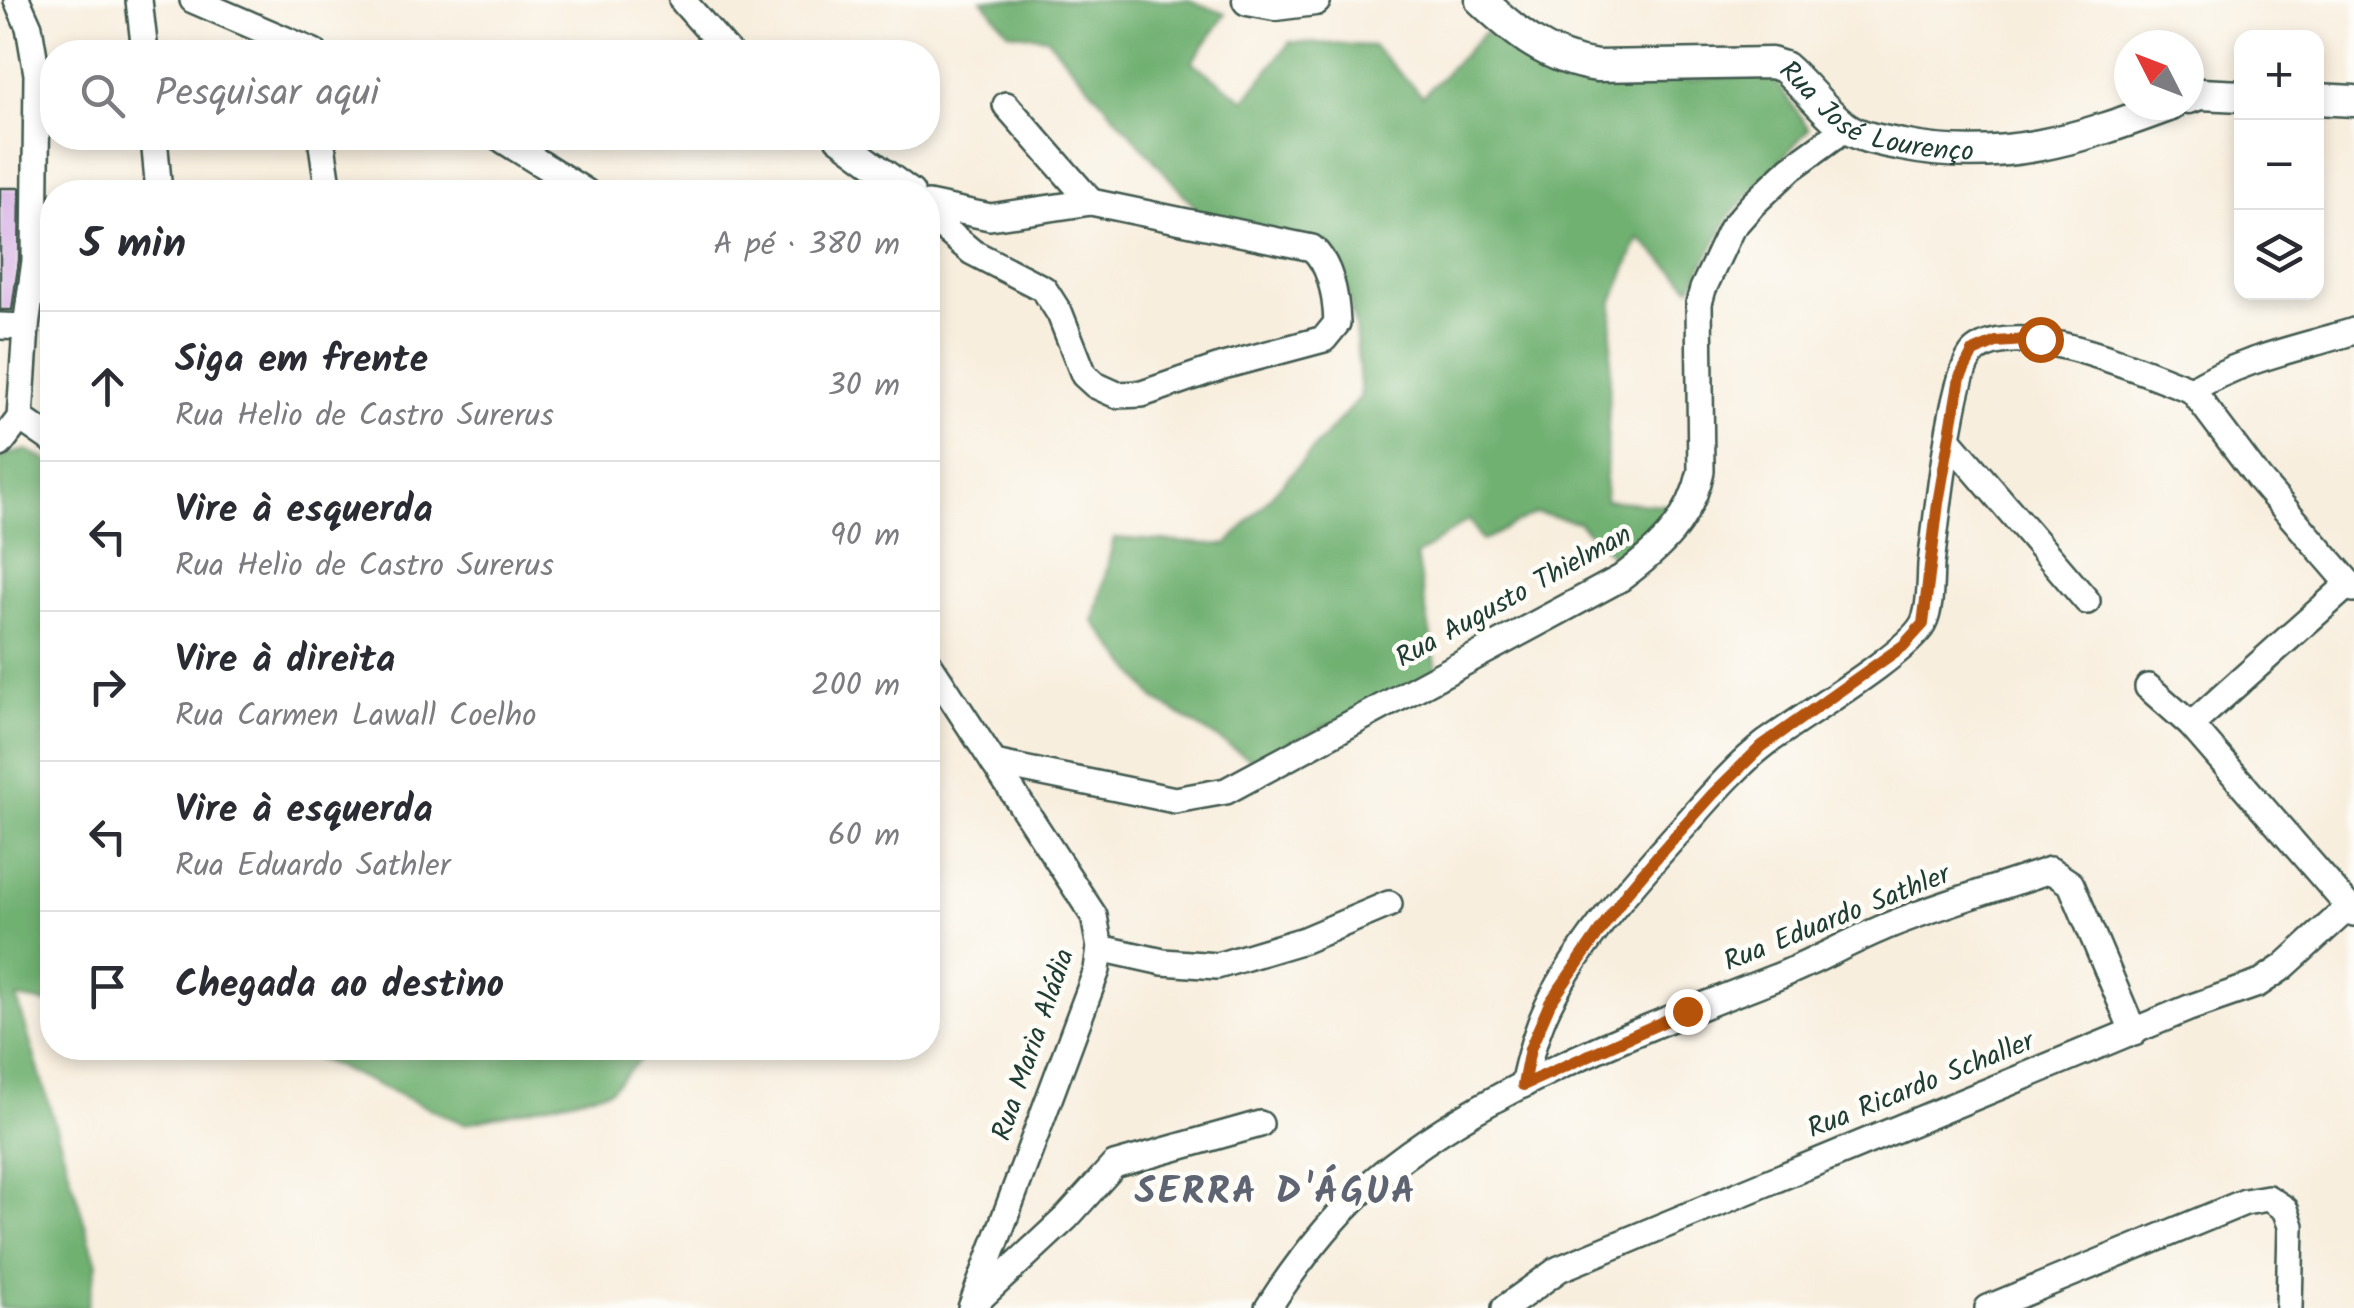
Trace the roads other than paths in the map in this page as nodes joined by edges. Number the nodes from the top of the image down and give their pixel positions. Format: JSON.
{"nodes":[{"id":1,"x":17,"y":0,"type":"edge"},
{"id":2,"x":139,"y":0,"type":"edge"},
{"id":3,"x":193,"y":0,"type":"edge"},
{"id":4,"x":682,"y":0,"type":"edge"},
{"id":5,"x":1248,"y":0,"type":"edge"},
{"id":6,"x":1315,"y":0,"type":"edge"},
{"id":7,"x":1482,"y":0,"type":"edge"},
{"id":8,"x":143,"y":40,"type":"edge"},
{"id":9,"x":286,"y":40,"type":"edge"},
{"id":10,"x":717,"y":40,"type":"edge"},
{"id":11,"x":2204,"y":94,"type":"edge"},
{"id":12,"x":2234,"y":96,"type":"edge"},
{"id":13,"x":2324,"y":99,"type":"edge"},
{"id":14,"x":2354,"y":101,"type":"edge"},
{"id":15,"x":1006,"y":105,"type":"dead end"},
{"id":16,"x":2125,"y":120,"type":"edge"},
{"id":17,"x":1846,"y":128,"type":"junction"},
{"id":18,"x":155,"y":150,"type":"edge"},
{"id":19,"x":323,"y":150,"type":"edge"},
{"id":20,"x":519,"y":150,"type":"edge"},
{"id":21,"x":854,"y":150,"type":"edge"},
{"id":22,"x":158,"y":180,"type":"edge"},
{"id":23,"x":327,"y":180,"type":"edge"},
{"id":24,"x":567,"y":180,"type":"edge"},
{"id":25,"x":894,"y":180,"type":"edge"},
{"id":26,"x":1092,"y":202,"type":"junction"},
{"id":27,"x":940,"y":209,"type":"edge"},
{"id":28,"x":940,"y":225,"type":"edge"},
{"id":29,"x":13,"y":327,"type":"edge"},
{"id":30,"x":2354,"y":331,"type":"edge"},
{"id":31,"x":2192,"y":390,"type":"junction"},
{"id":32,"x":20,"y":418,"type":"junction"},
{"id":33,"x":40,"y":432,"type":"edge"},
{"id":34,"x":1949,"y":440,"type":"junction"},
{"id":35,"x":0,"y":444,"type":"edge"},
{"id":36,"x":2352,"y":587,"type":"edge"},
{"id":37,"x":2087,"y":601,"type":"dead end"},
{"id":38,"x":940,"y":680,"type":"edge"},
{"id":39,"x":2148,"y":687,"type":"dead end"},
{"id":40,"x":2191,"y":725,"type":"junction"},
{"id":41,"x":994,"y":763,"type":"junction"},
{"id":42,"x":1389,"y":904,"type":"dead end"},
{"id":43,"x":2351,"y":910,"type":"edge"},
{"id":44,"x":1100,"y":948,"type":"junction"},
{"id":45,"x":2134,"y":1032,"type":"junction"},
{"id":46,"x":1523,"y":1085,"type":"junction"},
{"id":47,"x":1260,"y":1124,"type":"dead end"},
{"id":48,"x":972,"y":1307,"type":"edge"},
{"id":49,"x":1268,"y":1308,"type":"edge"},
{"id":50,"x":1505,"y":1308,"type":"edge"},
{"id":51,"x":1988,"y":1308,"type":"edge"},
{"id":52,"x":2289,"y":1308,"type":"edge"}],
"edges":[{"from":1,"to":29,"type":"street"},
{"from":2,"to":8,"type":"street"},
{"from":3,"to":9,"type":"street"},
{"from":4,"to":10,"type":"street"},
{"from":5,"to":6,"type":"street"},
{"from":7,"to":17,"type":"street","name":"Rua José Lourenço"},
{"from":11,"to":12,"type":"street"},
{"from":13,"to":14,"type":"street"},
{"from":15,"to":26,"type":"street"},
{"from":16,"to":17,"type":"street","name":"Rua José Lourenço"},
{"from":17,"to":41,"type":"street","name":"Rua Augusto Thielman"},
{"from":18,"to":22,"type":"street"},
{"from":19,"to":23,"type":"street"},
{"from":20,"to":24,"type":"street"},
{"from":21,"to":25,"type":"street"},
{"from":26,"to":27,"type":"street"},
{"from":26,"to":28,"type":"street"},
{"from":29,"to":32,"type":"street"},
{"from":30,"to":31,"type":"street"},
{"from":31,"to":34,"type":"street"},
{"from":31,"to":36,"type":"street"},
{"from":32,"to":33,"type":"street"},
{"from":32,"to":35,"type":"street"},
{"from":34,"to":37,"type":"street"},
{"from":34,"to":46,"type":"street"},
{"from":36,"to":40,"type":"street"},
{"from":38,"to":41,"type":"street","name":"Rua Maria Aládia"},
{"from":39,"to":40,"type":"street"},
{"from":40,"to":43,"type":"street"},
{"from":41,"to":44,"type":"street","name":"Rua Maria Aládia"},
{"from":42,"to":44,"type":"street"},
{"from":43,"to":45,"type":"street","name":"Rua Ricardo Schaller"},
{"from":44,"to":48,"type":"street","name":"Rua Maria Aládia"},
{"from":45,"to":46,"type":"street","name":"Rua Eduardo Sathler"},
{"from":45,"to":50,"type":"street","name":"Rua Ricardo Schaller"},
{"from":46,"to":49,"type":"street","name":"Rua Eduardo Sathler"},
{"from":47,"to":48,"type":"street"},
{"from":51,"to":52,"type":"street"}]}
